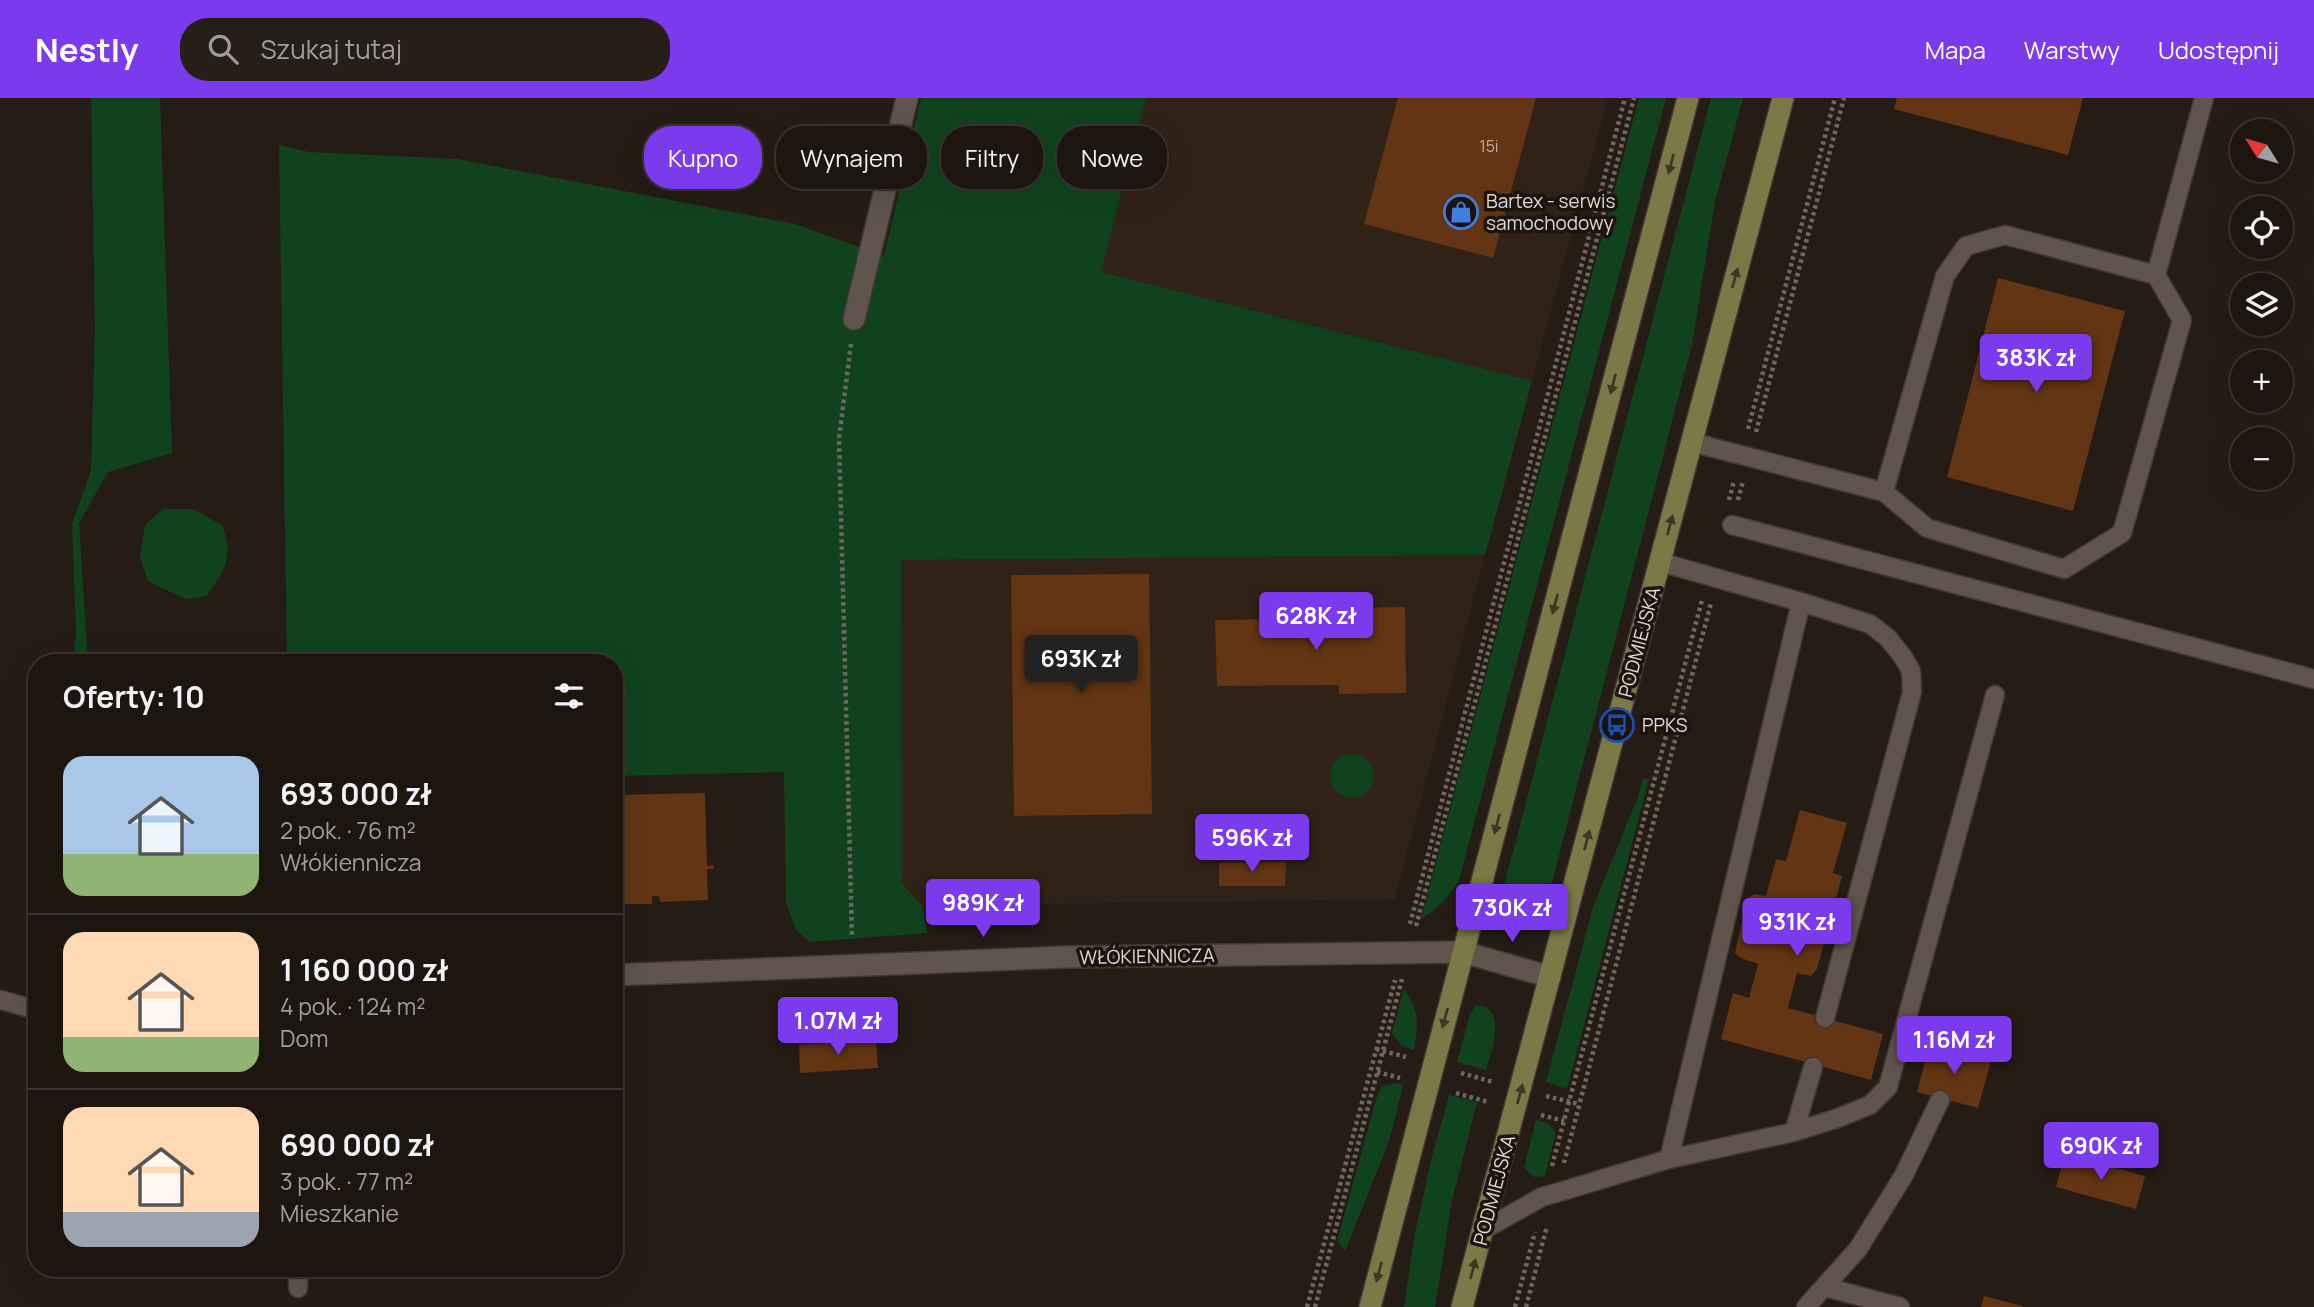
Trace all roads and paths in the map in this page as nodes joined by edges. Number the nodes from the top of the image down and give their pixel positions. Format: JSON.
{"nodes":[{"id":1,"x":907,"y":98,"type":"edge"},
{"id":2,"x":1625,"y":98,"type":"edge"},
{"id":3,"x":1634,"y":98,"type":"edge"},
{"id":4,"x":1688,"y":98,"type":"edge"},
{"id":5,"x":1783,"y":98,"type":"edge"},
{"id":6,"x":1835,"y":98,"type":"edge"},
{"id":7,"x":1844,"y":98,"type":"edge"},
{"id":8,"x":2204,"y":98,"type":"edge"},
{"id":9,"x":2156,"y":275,"type":"junction"},
{"id":10,"x":854,"y":319,"type":"joint"},
{"id":11,"x":1692,"y":442,"type":"junction"},
{"id":12,"x":1745,"y":456,"type":"junction"},
{"id":13,"x":1884,"y":492,"type":"junction"},
{"id":14,"x":1729,"y":517,"type":"junction"},
{"id":15,"x":1660,"y":562,"type":"junction"},
{"id":16,"x":1713,"y":577,"type":"junction"},
{"id":17,"x":1801,"y":602,"type":"junction"},
{"id":18,"x":2314,"y":679,"type":"edge"},
{"id":19,"x":1995,"y":695,"type":"dead end"},
{"id":20,"x":1463,"y":952,"type":"junction"},
{"id":21,"x":1406,"y":953,"type":"junction"},
{"id":22,"x":853,"y":965,"type":"junction"},
{"id":23,"x":623,"y":975,"type":"edge"},
{"id":24,"x":1550,"y":977,"type":"junction"},
{"id":25,"x":28,"y":996,"type":"edge"},
{"id":26,"x":28,"y":1008,"type":"edge"},
{"id":27,"x":1825,"y":1018,"type":"dead end"},
{"id":28,"x":1376,"y":1049,"type":"junction"},
{"id":29,"x":1383,"y":1051,"type":"junction"},
{"id":30,"x":1433,"y":1064,"type":"junction"},
{"id":31,"x":1813,"y":1067,"type":"dead end"},
{"id":32,"x":1377,"y":1072,"type":"junction"},
{"id":33,"x":1427,"y":1085,"type":"junction"},
{"id":34,"x":1519,"y":1099,"type":"junction"},
{"id":35,"x":1940,"y":1100,"type":"dead end"},
{"id":36,"x":1569,"y":1101,"type":"junction"},
{"id":37,"x":1579,"y":1104,"type":"junction"},
{"id":38,"x":1564,"y":1121,"type":"junction"},
{"id":39,"x":1794,"y":1132,"type":"junction"},
{"id":40,"x":1668,"y":1158,"type":"junction"},
{"id":41,"x":1550,"y":1195,"type":"junction"},
{"id":42,"x":1483,"y":1230,"type":"junction"},
{"id":43,"x":298,"y":1277,"type":"edge"},
{"id":44,"x":1825,"y":1287,"type":"junction"},
{"id":45,"x":298,"y":1288,"type":"dead end"},
{"id":46,"x":1307,"y":1307,"type":"edge"},
{"id":47,"x":1315,"y":1307,"type":"edge"},
{"id":48,"x":1370,"y":1307,"type":"edge"},
{"id":49,"x":1462,"y":1307,"type":"edge"},
{"id":50,"x":1515,"y":1307,"type":"edge"},
{"id":51,"x":1526,"y":1307,"type":"edge"},
{"id":52,"x":1806,"y":1307,"type":"edge"},
{"id":53,"x":1900,"y":1307,"type":"edge"}],
"edges":[{"from":1,"to":10,"type":"street"},
{"from":2,"to":21,"type":"path"},
{"from":3,"to":21,"type":"path"},
{"from":4,"to":20,"type":"main road","one_way":true},
{"from":11,"to":5,"type":"main road","name":"PODMIEJSKA","one_way":true},
{"from":6,"to":12,"type":"path"},
{"from":7,"to":12,"type":"path"},
{"from":8,"to":9,"type":"lane"},
{"from":9,"to":13,"type":"lane"},
{"from":9,"to":13,"type":"lane"},
{"from":10,"to":22,"type":"path"},
{"from":11,"to":12,"type":"lane"},
{"from":15,"to":11,"type":"main road","name":"PODMIEJSKA","one_way":true},
{"from":12,"to":13,"type":"lane"},
{"from":12,"to":14,"type":"path"},
{"from":12,"to":14,"type":"path"},
{"from":14,"to":18,"type":"lane"},
{"from":15,"to":16,"type":"lane"},
{"from":24,"to":15,"type":"main road","name":"PODMIEJSKA","one_way":true},
{"from":16,"to":17,"type":"lane"},
{"from":16,"to":36,"type":"path"},
{"from":16,"to":37,"type":"path"},
{"from":17,"to":27,"type":"lane"},
{"from":17,"to":40,"type":"lane"},
{"from":19,"to":39,"type":"lane"},
{"from":20,"to":21,"type":"street","name":"WŁÓKIENNICZA"},
{"from":20,"to":24,"type":"street","name":"WŁÓKIENNICZA"},
{"from":20,"to":30,"type":"main road","one_way":true},
{"from":21,"to":22,"type":"street","name":"WŁÓKIENNICZA"},
{"from":21,"to":28,"type":"path"},
{"from":21,"to":29,"type":"path"},
{"from":22,"to":23,"type":"street","name":"WŁÓKIENNICZA"},
{"from":24,"to":34,"type":"main road","name":"PODMIEJSKA"},
{"from":25,"to":26,"type":"lane"},
{"from":28,"to":29,"type":"path"},
{"from":28,"to":46,"type":"path"},
{"from":29,"to":30,"type":"path"},
{"from":29,"to":32,"type":"path"},
{"from":30,"to":33,"type":"main road"},
{"from":30,"to":34,"type":"path"},
{"from":31,"to":39,"type":"lane"},
{"from":32,"to":33,"type":"path"},
{"from":32,"to":47,"type":"path"},
{"from":33,"to":34,"type":"path"},
{"from":33,"to":48,"type":"main road","one_way":true},
{"from":34,"to":36,"type":"path"},
{"from":34,"to":38,"type":"path"},
{"from":34,"to":42,"type":"main road","name":"PODMIEJSKA"},
{"from":35,"to":44,"type":"lane"},
{"from":36,"to":37,"type":"path"},
{"from":36,"to":38,"type":"path"},
{"from":37,"to":41,"type":"path"},
{"from":38,"to":41,"type":"path"},
{"from":39,"to":40,"type":"lane"},
{"from":40,"to":41,"type":"lane"},
{"from":41,"to":42,"type":"lane"},
{"from":41,"to":50,"type":"path"},
{"from":41,"to":51,"type":"path"},
{"from":49,"to":42,"type":"main road","name":"PODMIEJSKA","one_way":true},
{"from":43,"to":45,"type":"lane"},
{"from":44,"to":52,"type":"lane"},
{"from":44,"to":53,"type":"lane"}]}
